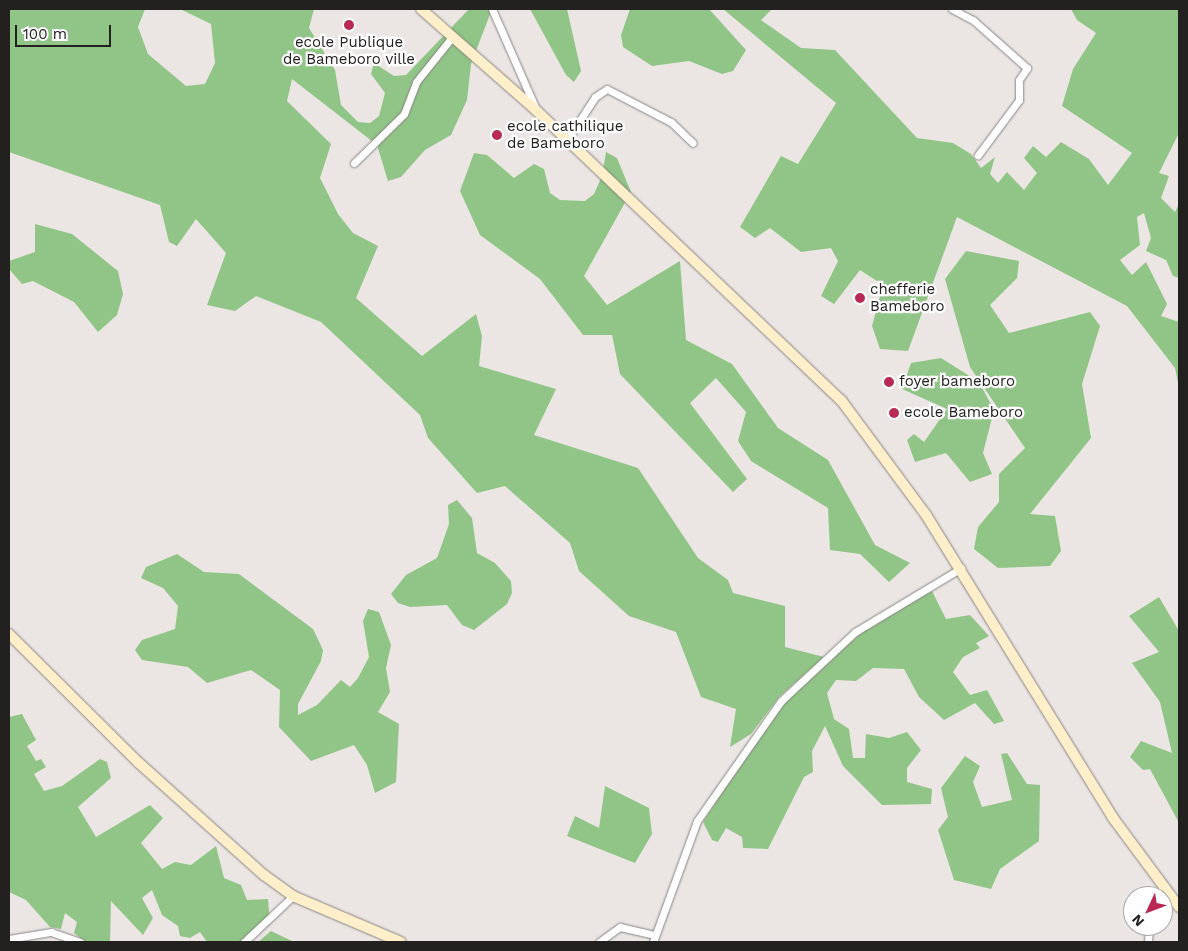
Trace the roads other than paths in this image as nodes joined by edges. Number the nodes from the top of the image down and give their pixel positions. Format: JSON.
{"nodes":[{"id":1,"x":421,"y":9,"type":"edge"},
{"id":2,"x":492,"y":9,"type":"edge"},
{"id":3,"x":952,"y":9,"type":"edge"},
{"id":4,"x":453,"y":36,"type":"junction"},
{"id":5,"x":537,"y":112,"type":"junction"},
{"id":6,"x":567,"y":140,"type":"junction"},
{"id":7,"x":693,"y":143,"type":"dead end"},
{"id":8,"x":978,"y":155,"type":"dead end"},
{"id":9,"x":354,"y":163,"type":"dead end"},
{"id":10,"x":961,"y":568,"type":"junction"},
{"id":11,"x":9,"y":634,"type":"edge"},
{"id":12,"x":1158,"y":886,"type":"edge"},
{"id":13,"x":293,"y":896,"type":"junction"},
{"id":14,"x":9,"y":939,"type":"edge"},
{"id":15,"x":654,"y":939,"type":"edge"},
{"id":16,"x":80,"y":942,"type":"edge"},
{"id":17,"x":244,"y":942,"type":"edge"},
{"id":18,"x":401,"y":942,"type":"edge"},
{"id":19,"x":599,"y":942,"type":"edge"}],
"edges":[{"from":1,"to":4,"type":"street"},
{"from":2,"to":5,"type":"street"},
{"from":3,"to":8,"type":"street"},
{"from":4,"to":5,"type":"street"},
{"from":4,"to":9,"type":"street"},
{"from":5,"to":6,"type":"street"},
{"from":6,"to":7,"type":"street"},
{"from":6,"to":10,"type":"street"},
{"from":10,"to":12,"type":"street"},
{"from":10,"to":15,"type":"street"},
{"from":11,"to":13,"type":"street"},
{"from":13,"to":17,"type":"street"},
{"from":13,"to":18,"type":"street"},
{"from":14,"to":16,"type":"street"},
{"from":15,"to":19,"type":"street"}]}
